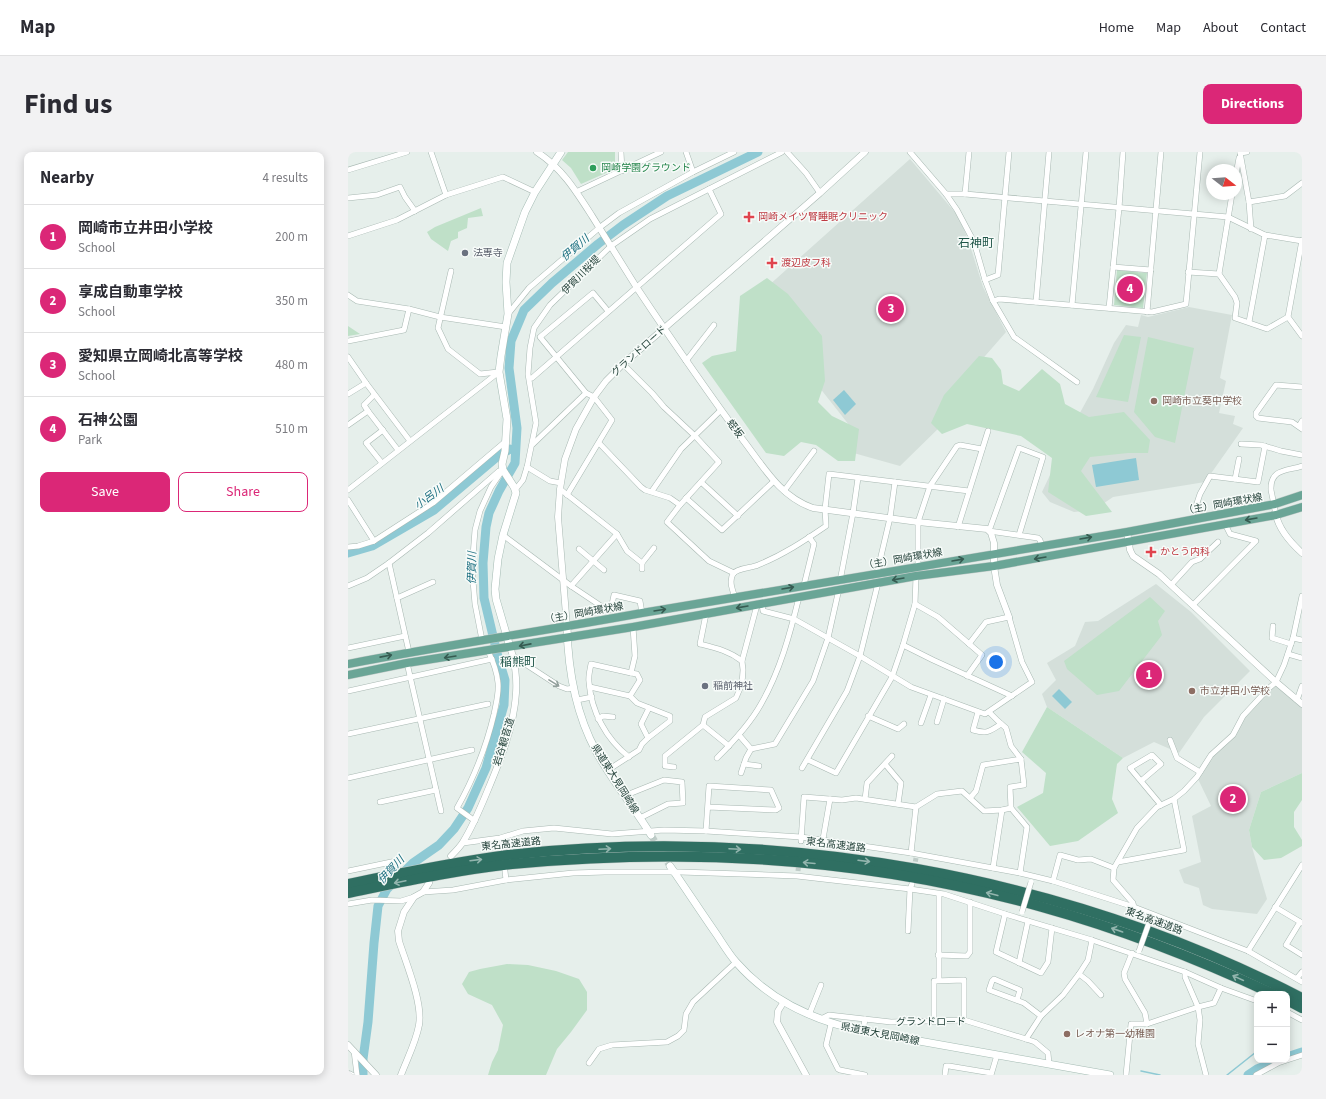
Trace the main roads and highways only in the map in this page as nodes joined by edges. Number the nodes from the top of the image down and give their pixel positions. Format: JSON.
{"nodes":[{"id":1,"x":561,"y":152,"type":"edge"},
{"id":2,"x":1302,"y":495,"type":"edge"},
{"id":3,"x":1302,"y":507,"type":"edge"},
{"id":4,"x":567,"y":627,"type":"junction"},
{"id":5,"x":507,"y":636,"type":"junction"},
{"id":6,"x":567,"y":636,"type":"junction"},
{"id":7,"x":510,"y":647,"type":"junction"},
{"id":8,"x":348,"y":664,"type":"edge"},
{"id":9,"x":348,"y":674,"type":"edge"},
{"id":10,"x":650,"y":833,"type":"tunnel mouth"},
{"id":11,"x":672,"y":869,"type":"tunnel mouth"},
{"id":12,"x":348,"y":884,"type":"edge"},
{"id":13,"x":348,"y":894,"type":"edge"},
{"id":14,"x":1267,"y":991,"type":"edge"},
{"id":15,"x":1302,"y":998,"type":"edge"},
{"id":16,"x":1290,"y":1002,"type":"edge"},
{"id":17,"x":1302,"y":1008,"type":"edge"},
{"id":18,"x":1110,"y":1075,"type":"edge"}],
"edges":[{"from":1,"to":5,"type":"main road"},
{"from":4,"to":2,"type":"main road","name":"（主）岡崎環状線","one_way":true},
{"from":3,"to":6,"type":"main road","name":"（主）岡崎環状線","one_way":true},
{"from":4,"to":5,"type":"main road","name":"（主）岡崎環状線"},
{"from":4,"to":6,"type":"main road","name":"県道東大見岡崎線"},
{"from":5,"to":7,"type":"main road"},
{"from":8,"to":5,"type":"main road","name":"（主）岡崎環状線","one_way":true},
{"from":6,"to":7,"type":"main road","name":"（主）岡崎環状線","one_way":true},
{"from":6,"to":10,"type":"main road","name":"県道東大見岡崎線"},
{"from":7,"to":9,"type":"main road","name":"（主）岡崎環状線","one_way":true},
{"from":11,"to":18,"type":"main road","name":"県道東大見岡崎線"},
{"from":12,"to":15,"type":"highway","name":"東名高速道路","one_way":true},
{"from":14,"to":13,"type":"highway","name":"東名高速道路","one_way":true},
{"from":16,"to":17,"type":"highway"}]}
